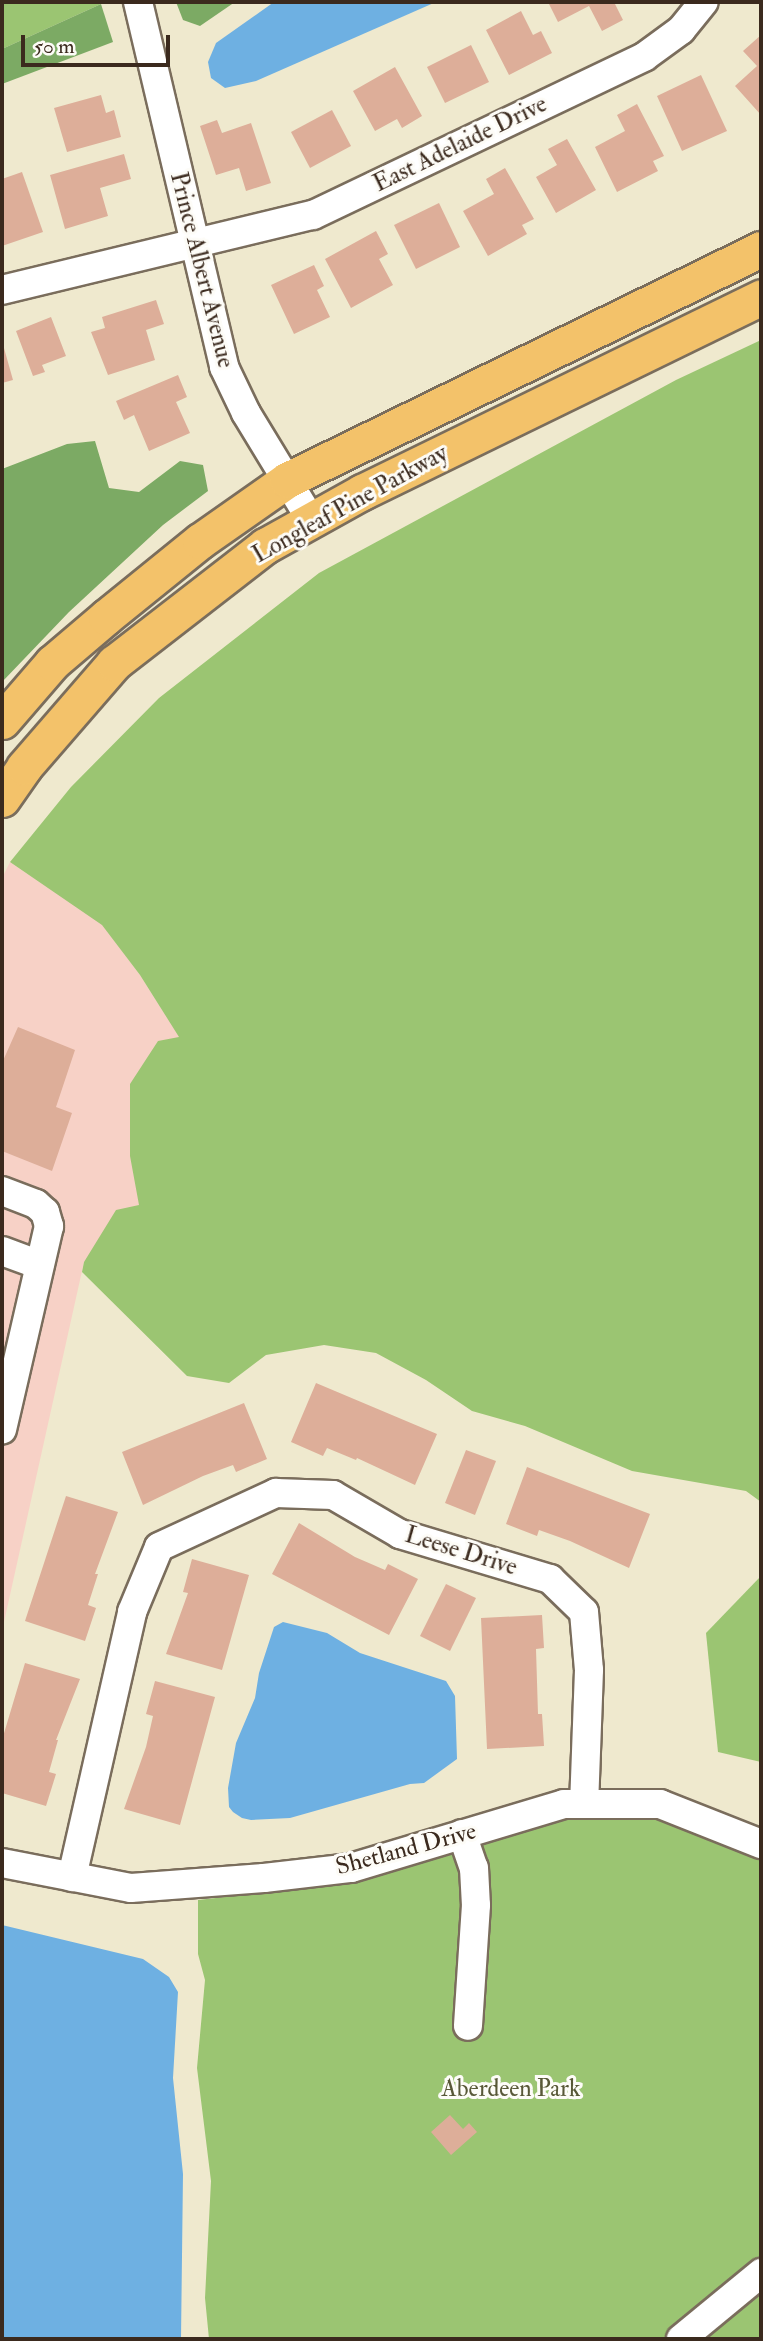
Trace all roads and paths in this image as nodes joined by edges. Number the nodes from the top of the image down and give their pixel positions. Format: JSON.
{"nodes":[{"id":1,"x":138,"y":2,"type":"edge"},
{"id":2,"x":704,"y":2,"type":"edge"},
{"id":3,"x":194,"y":244,"type":"junction"},
{"id":4,"x":761,"y":249,"type":"edge"},
{"id":5,"x":2,"y":290,"type":"edge"},
{"id":6,"x":761,"y":297,"type":"edge"},
{"id":7,"x":287,"y":480,"type":"junction"},
{"id":8,"x":311,"y":520,"type":"junction"},
{"id":9,"x":2,"y":721,"type":"edge"},
{"id":10,"x":2,"y":799,"type":"edge"},
{"id":11,"x":2,"y":1191,"type":"edge"},
{"id":12,"x":2,"y":1251,"type":"edge"},
{"id":13,"x":40,"y":1265,"type":"junction"},
{"id":14,"x":2,"y":1430,"type":"edge"},
{"id":15,"x":584,"y":1804,"type":"junction"},
{"id":16,"x":462,"y":1834,"type":"junction"},
{"id":17,"x":761,"y":1844,"type":"edge"},
{"id":18,"x":2,"y":1863,"type":"edge"},
{"id":19,"x":72,"y":1877,"type":"junction"},
{"id":20,"x":468,"y":2026,"type":"dead end"},
{"id":21,"x":761,"y":2273,"type":"edge"},
{"id":22,"x":681,"y":2339,"type":"edge"}],
"edges":[{"from":1,"to":3,"type":"street","name":"Prince Albert Avenue"},
{"from":2,"to":3,"type":"street","name":"East Adelaide Drive"},
{"from":3,"to":5,"type":"street","name":"East Adelaide Drive"},
{"from":3,"to":7,"type":"street","name":"Prince Albert Avenue"},
{"from":4,"to":7,"type":"main road","name":"Longleaf Pine Parkway"},
{"from":6,"to":8,"type":"main road","name":"Longleaf Pine Parkway"},
{"from":7,"to":8,"type":"street","name":"Prince Albert Avenue"},
{"from":7,"to":9,"type":"main road","name":"Longleaf Pine Parkway"},
{"from":8,"to":10,"type":"main road","name":"Longleaf Pine Parkway"},
{"from":11,"to":13,"type":"street"},
{"from":12,"to":13,"type":"street"},
{"from":13,"to":14,"type":"street"},
{"from":15,"to":16,"type":"street","name":"Shetland Drive"},
{"from":15,"to":17,"type":"street","name":"Shetland Drive"},
{"from":15,"to":19,"type":"street","name":"Leese Drive"},
{"from":16,"to":19,"type":"street","name":"Shetland Drive"},
{"from":16,"to":20,"type":"street"},
{"from":18,"to":19,"type":"street","name":"Shetland Drive"},
{"from":21,"to":22,"type":"street"}]}
